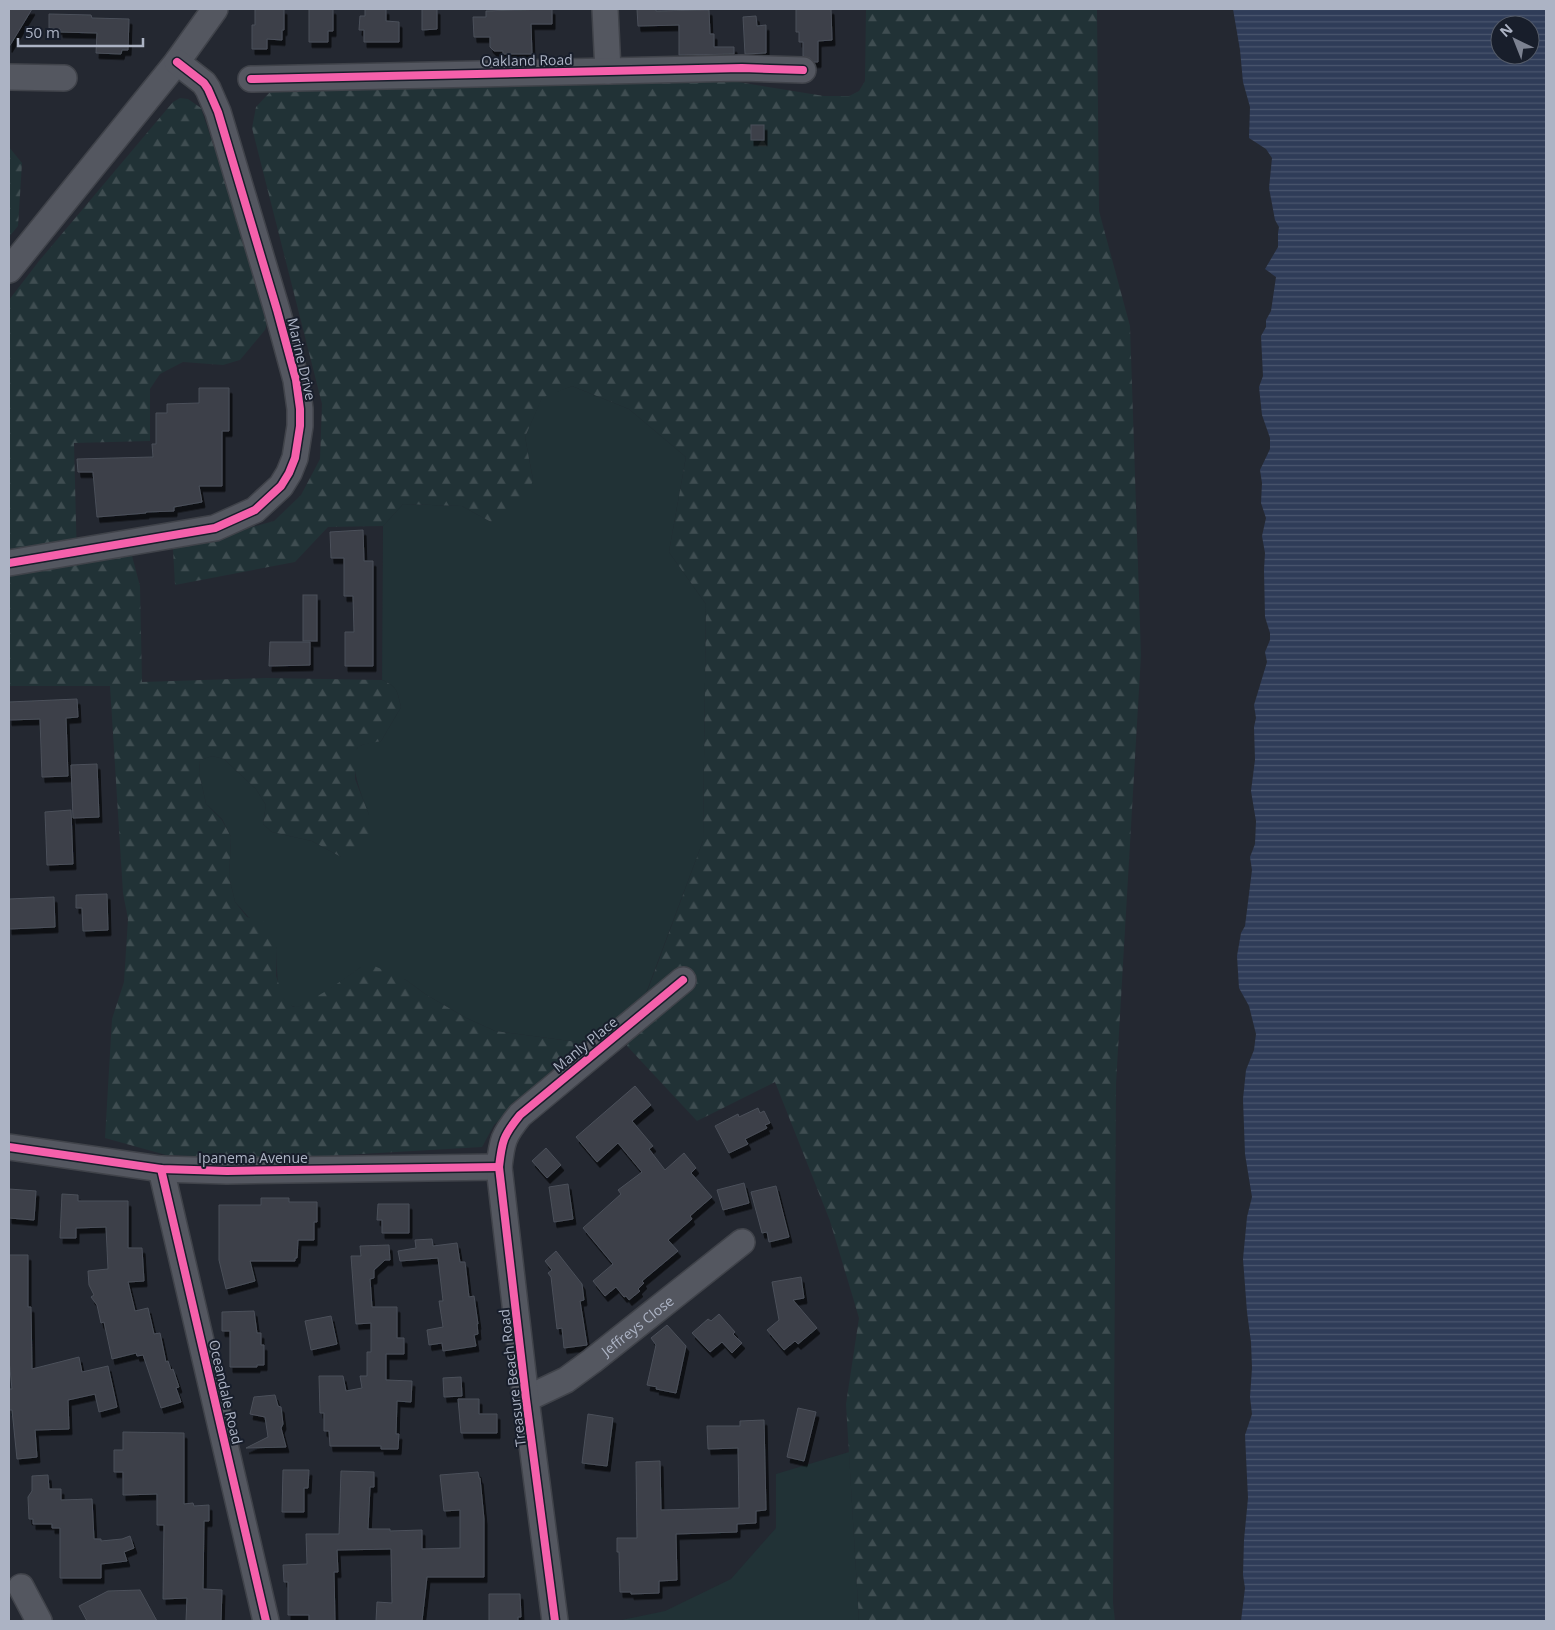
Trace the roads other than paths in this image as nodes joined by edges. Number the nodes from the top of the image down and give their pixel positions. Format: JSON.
{"nodes":[{"id":1,"x":215,"y":9,"type":"edge"},
{"id":2,"x":605,"y":9,"type":"edge"},
{"id":3,"x":177,"y":62,"type":"junction"},
{"id":4,"x":803,"y":70,"type":"dead end"},
{"id":5,"x":608,"y":71,"type":"junction"},
{"id":6,"x":9,"y":78,"type":"edge"},
{"id":7,"x":64,"y":78,"type":"dead end"},
{"id":8,"x":251,"y":79,"type":"dead end"},
{"id":9,"x":9,"y":270,"type":"edge"},
{"id":10,"x":9,"y":563,"type":"edge"},
{"id":11,"x":683,"y":980,"type":"dead end"},
{"id":12,"x":506,"y":1132,"type":"joint"},
{"id":13,"x":9,"y":1147,"type":"edge"},
{"id":14,"x":499,"y":1167,"type":"junction"},
{"id":15,"x":161,"y":1169,"type":"junction"},
{"id":16,"x":742,"y":1242,"type":"dead end"},
{"id":17,"x":526,"y":1399,"type":"junction"},
{"id":18,"x":21,"y":1587,"type":"dead end"},
{"id":19,"x":39,"y":1621,"type":"edge"},
{"id":20,"x":266,"y":1621,"type":"edge"},
{"id":21,"x":555,"y":1621,"type":"edge"}],
"edges":[{"from":1,"to":3,"type":"street"},
{"from":2,"to":5,"type":"street"},
{"from":3,"to":9,"type":"street"},
{"from":3,"to":10,"type":"street","name":"Marine Drive"},
{"from":4,"to":5,"type":"street","name":"Oakland Road"},
{"from":5,"to":8,"type":"street","name":"Oakland Road"},
{"from":6,"to":7,"type":"street"},
{"from":11,"to":12,"type":"street","name":"Manly Place"},
{"from":12,"to":14,"type":"street","name":"Treasure Beach Road"},
{"from":13,"to":15,"type":"street","name":"Ipanema Avenue"},
{"from":14,"to":15,"type":"street","name":"Ipanema Avenue"},
{"from":14,"to":17,"type":"street","name":"Treasure Beach Road"},
{"from":15,"to":20,"type":"street","name":"Oceandale Road"},
{"from":16,"to":17,"type":"street","name":"Jeffreys Close"},
{"from":17,"to":21,"type":"street","name":"Treasure Beach Road"},
{"from":18,"to":19,"type":"street"}]}
